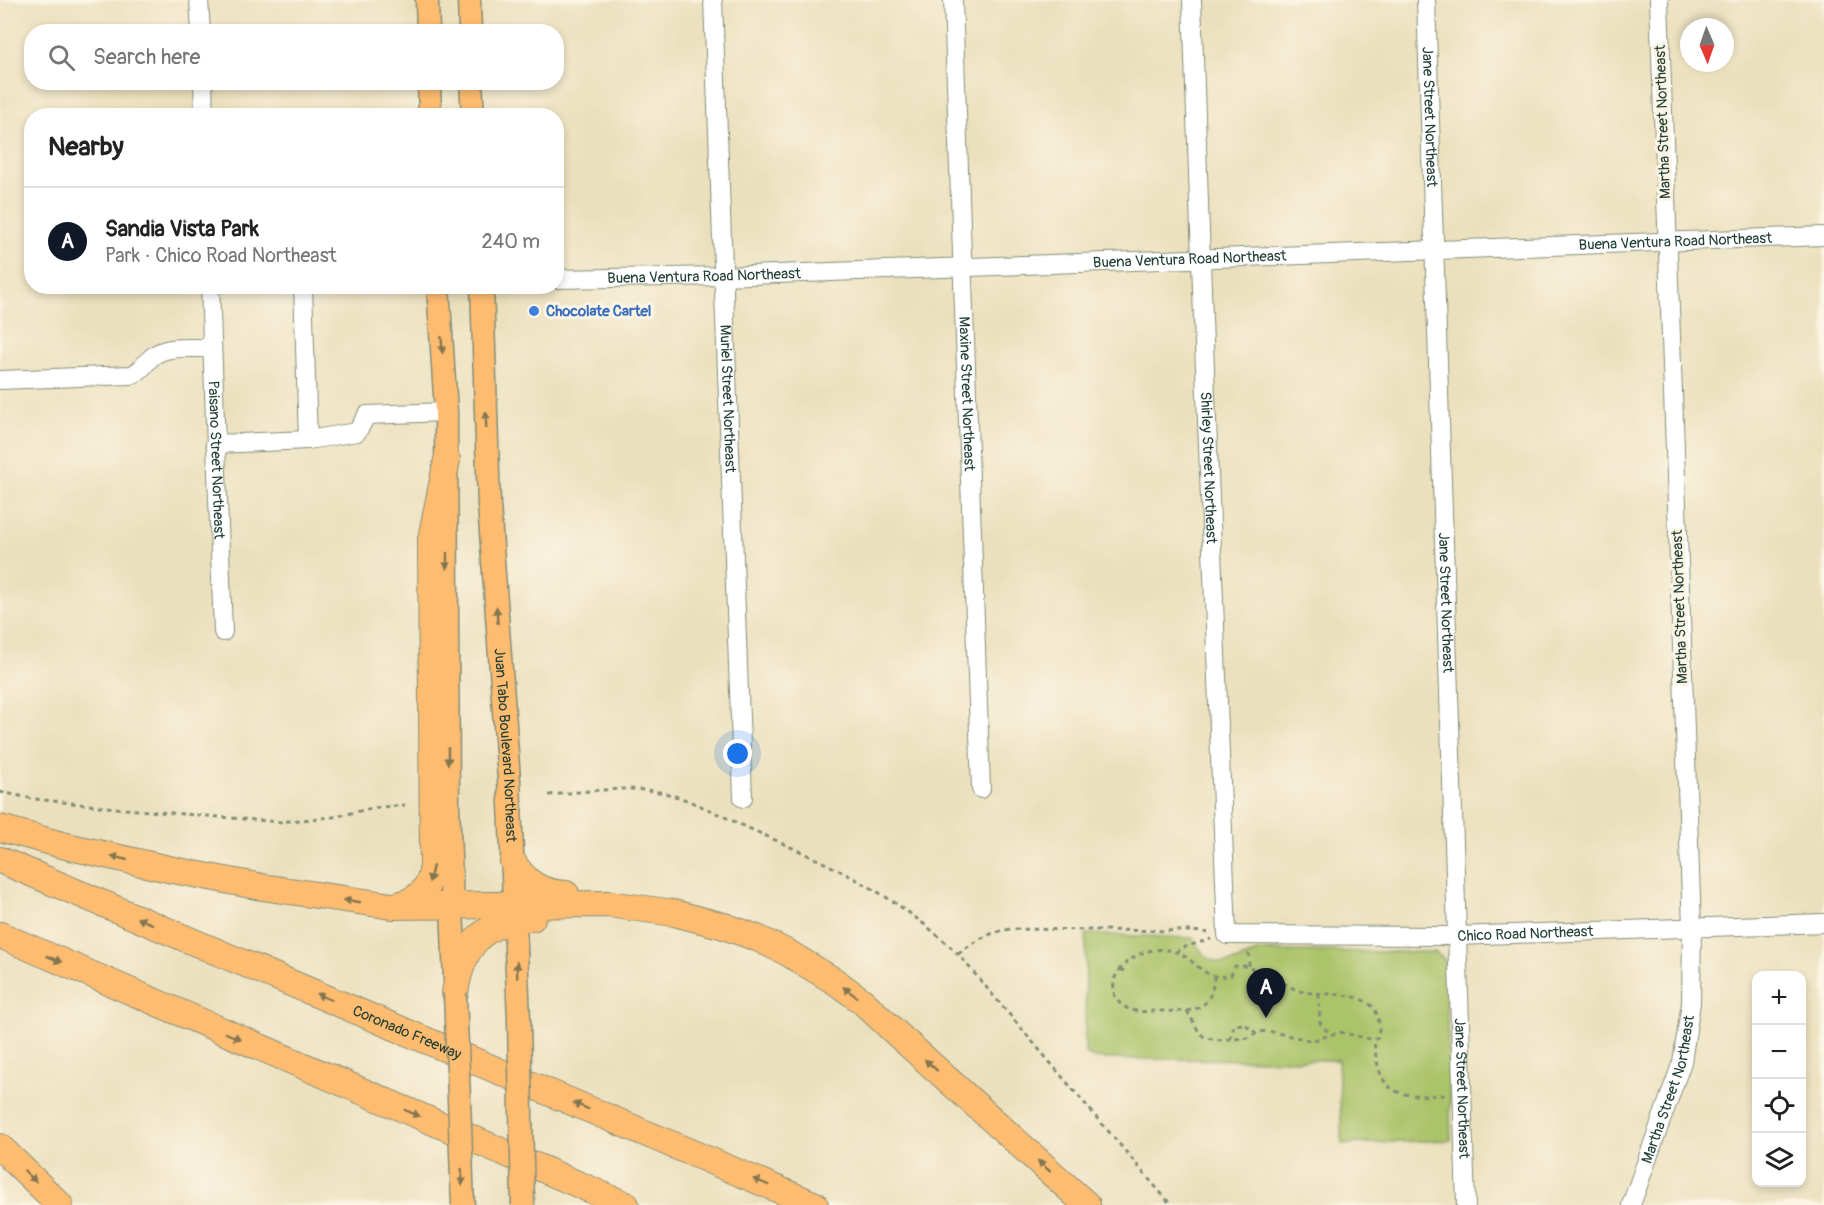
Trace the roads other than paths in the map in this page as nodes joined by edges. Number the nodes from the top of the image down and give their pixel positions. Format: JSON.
{"nodes":[{"id":1,"x":199,"y":0,"type":"edge"},
{"id":2,"x":427,"y":0,"type":"edge"},
{"id":3,"x":469,"y":0,"type":"edge"},
{"id":4,"x":713,"y":0,"type":"edge"},
{"id":5,"x":953,"y":0,"type":"edge"},
{"id":6,"x":1192,"y":0,"type":"edge"},
{"id":7,"x":1426,"y":0,"type":"edge"},
{"id":8,"x":1659,"y":0,"type":"edge"},
{"id":9,"x":200,"y":24,"type":"edge"},
{"id":10,"x":428,"y":24,"type":"edge"},
{"id":11,"x":470,"y":24,"type":"edge"},
{"id":12,"x":203,"y":90,"type":"edge"},
{"id":13,"x":429,"y":90,"type":"edge"},
{"id":14,"x":471,"y":90,"type":"edge"},
{"id":15,"x":204,"y":108,"type":"edge"},
{"id":16,"x":430,"y":108,"type":"edge"},
{"id":17,"x":472,"y":108,"type":"edge"},
{"id":18,"x":1824,"y":236,"type":"edge"},
{"id":19,"x":1667,"y":241,"type":"junction"},
{"id":20,"x":1435,"y":250,"type":"junction"},
{"id":21,"x":1201,"y":259,"type":"junction"},
{"id":22,"x":961,"y":267,"type":"junction"},
{"id":23,"x":723,"y":276,"type":"junction"},
{"id":24,"x":564,"y":279,"type":"edge"},
{"id":25,"x":210,"y":294,"type":"edge"},
{"id":26,"x":303,"y":294,"type":"edge"},
{"id":27,"x":439,"y":294,"type":"edge"},
{"id":28,"x":482,"y":294,"type":"edge"},
{"id":29,"x":212,"y":348,"type":"junction"},
{"id":30,"x":0,"y":380,"type":"edge"},
{"id":31,"x":447,"y":412,"type":"junction"},
{"id":32,"x":308,"y":440,"type":"junction"},
{"id":33,"x":215,"y":444,"type":"junction"},
{"id":34,"x":447,"y":460,"type":"junction"},
{"id":35,"x":223,"y":632,"type":"dead end"},
{"id":36,"x":981,"y":789,"type":"dead end"},
{"id":37,"x":743,"y":798,"type":"dead end"},
{"id":38,"x":0,"y":828,"type":"edge"},
{"id":39,"x":0,"y":860,"type":"edge"},
{"id":40,"x":513,"y":862,"type":"junction"},
{"id":41,"x":392,"y":906,"type":"junction"},
{"id":42,"x":452,"y":906,"type":"junction"},
{"id":43,"x":514,"y":912,"type":"junction"},
{"id":44,"x":1824,"y":923,"type":"edge"},
{"id":45,"x":1692,"y":927,"type":"junction"},
{"id":46,"x":0,"y":935,"type":"edge"},
{"id":47,"x":1227,"y":935,"type":"joint"},
{"id":48,"x":1457,"y":936,"type":"junction"},
{"id":49,"x":824,"y":974,"type":"junction"},
{"id":50,"x":456,"y":993,"type":"junction"},
{"id":51,"x":0,"y":1146,"type":"edge"},
{"id":52,"x":60,"y":1205,"type":"edge"},
{"id":53,"x":463,"y":1205,"type":"edge"},
{"id":54,"x":523,"y":1205,"type":"edge"},
{"id":55,"x":626,"y":1205,"type":"edge"},
{"id":56,"x":814,"y":1205,"type":"edge"},
{"id":57,"x":1088,"y":1205,"type":"edge"},
{"id":58,"x":1466,"y":1205,"type":"edge"},
{"id":59,"x":1631,"y":1205,"type":"edge"}],
"edges":[{"from":1,"to":9,"type":"street"},
{"from":2,"to":10,"type":"main road"},
{"from":3,"to":11,"type":"main road"},
{"from":4,"to":23,"type":"street","name":"Muriel Street Northeast"},
{"from":5,"to":22,"type":"street","name":"Maxine Street Northeast"},
{"from":6,"to":21,"type":"street","name":"Shirley Street Northeast"},
{"from":7,"to":20,"type":"street","name":"Jane Street Northeast"},
{"from":8,"to":19,"type":"street","name":"Martha Street Northeast"},
{"from":12,"to":15,"type":"street"},
{"from":13,"to":16,"type":"main road"},
{"from":14,"to":17,"type":"main road"},
{"from":18,"to":19,"type":"street","name":"Buena Ventura Road Northeast"},
{"from":19,"to":20,"type":"street","name":"Buena Ventura Road Northeast"},
{"from":19,"to":45,"type":"street","name":"Martha Street Northeast"},
{"from":20,"to":21,"type":"street","name":"Buena Ventura Road Northeast"},
{"from":20,"to":48,"type":"street","name":"Jane Street Northeast"},
{"from":21,"to":22,"type":"street","name":"Buena Ventura Road Northeast"},
{"from":21,"to":47,"type":"street","name":"Shirley Street Northeast"},
{"from":22,"to":23,"type":"street","name":"Buena Ventura Road Northeast"},
{"from":22,"to":36,"type":"street","name":"Maxine Street Northeast"},
{"from":23,"to":24,"type":"street","name":"Buena Ventura Road Northeast"},
{"from":23,"to":37,"type":"street","name":"Muriel Street Northeast"},
{"from":25,"to":29,"type":"street","name":"Paisano Street Northeast"},
{"from":26,"to":32,"type":"street"},
{"from":27,"to":31,"type":"main road","one_way":true},
{"from":40,"to":28,"type":"main road","name":"Juan Tabo Boulevard Northeast","one_way":true},
{"from":29,"to":30,"type":"street"},
{"from":29,"to":33,"type":"street","name":"Paisano Street Northeast"},
{"from":31,"to":32,"type":"street"},
{"from":31,"to":34,"type":"main road"},
{"from":32,"to":33,"type":"street"},
{"from":33,"to":35,"type":"street","name":"Paisano Street Northeast"},
{"from":34,"to":41,"type":"highway","one_way":true},
{"from":34,"to":42,"type":"main road","one_way":true},
{"from":41,"to":38,"type":"highway","one_way":true},
{"from":56,"to":39,"type":"highway","name":"Coronado Freeway","one_way":true},
{"from":40,"to":43,"type":"main road","name":"Juan Tabo Boulevard Northeast"},
{"from":40,"to":49,"type":"highway"},
{"from":41,"to":42,"type":"highway"},
{"from":42,"to":43,"type":"highway"},
{"from":42,"to":50,"type":"main road"},
{"from":43,"to":49,"type":"highway"},
{"from":43,"to":50,"type":"highway"},
{"from":54,"to":43,"type":"main road","name":"Juan Tabo Boulevard Northeast","one_way":true,"bridge":true},
{"from":44,"to":45,"type":"street","name":"Chico Road Northeast"},
{"from":45,"to":48,"type":"street","name":"Chico Road Northeast"},
{"from":45,"to":59,"type":"street","name":"Martha Street Northeast"},
{"from":46,"to":55,"type":"highway","one_way":true},
{"from":47,"to":48,"type":"street","name":"Chico Road Northeast"},
{"from":48,"to":58,"type":"street","name":"Jane Street Northeast"},
{"from":57,"to":49,"type":"highway","one_way":true},
{"from":50,"to":53,"type":"main road","one_way":true,"bridge":true},
{"from":51,"to":52,"type":"highway","one_way":true}]}
